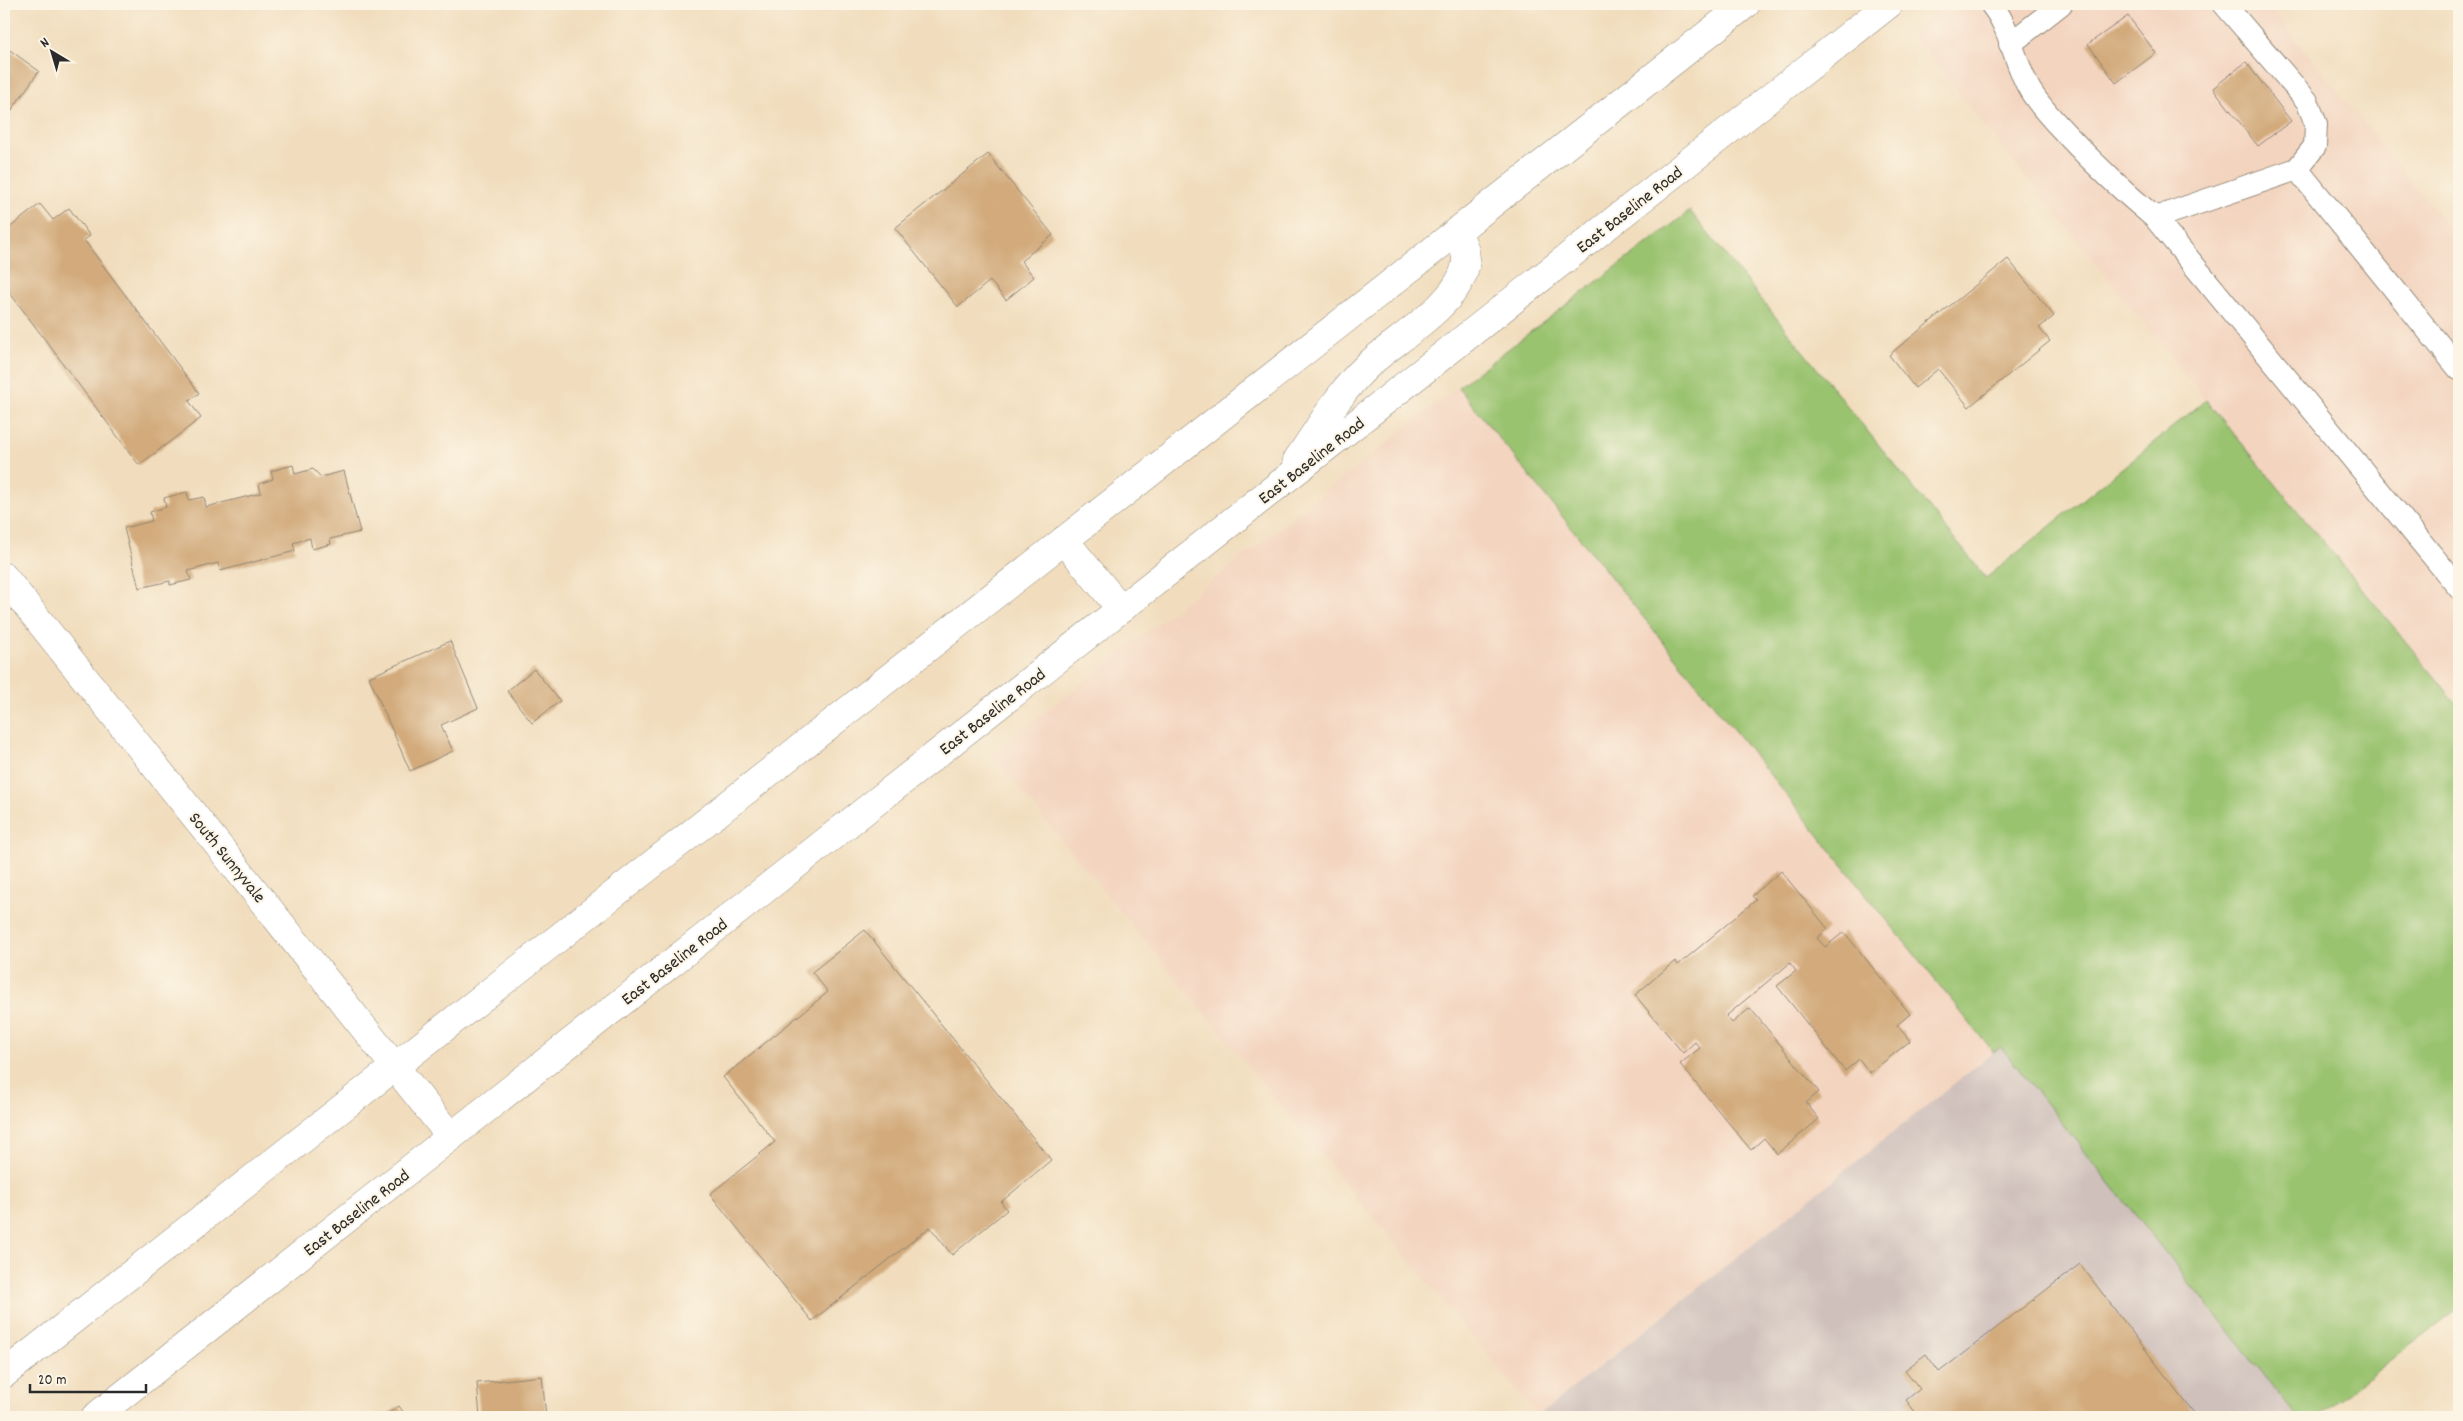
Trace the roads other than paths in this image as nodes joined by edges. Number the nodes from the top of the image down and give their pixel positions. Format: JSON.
{"nodes":[{"id":1,"x":1746,"y":4,"type":"edge"},
{"id":2,"x":1889,"y":4,"type":"edge"},
{"id":3,"x":1991,"y":4,"type":"edge"},
{"id":4,"x":2061,"y":4,"type":"edge"},
{"id":5,"x":2224,"y":4,"type":"edge"},
{"id":6,"x":2010,"y":44,"type":"junction"},
{"id":7,"x":2297,"y":169,"type":"junction"},
{"id":8,"x":2154,"y":218,"type":"junction"},
{"id":9,"x":1457,"y":231,"type":"junction"},
{"id":10,"x":2459,"y":369,"type":"edge"},
{"id":11,"x":1280,"y":484,"type":"junction"},
{"id":12,"x":1064,"y":540,"type":"junction"},
{"id":13,"x":4,"y":577,"type":"edge"},
{"id":14,"x":2459,"y":588,"type":"edge"},
{"id":15,"x":1121,"y":609,"type":"junction"},
{"id":16,"x":394,"y":1066,"type":"junction"},
{"id":17,"x":452,"y":1137,"type":"junction"},
{"id":18,"x":4,"y":1374,"type":"edge"},
{"id":19,"x":95,"y":1417,"type":"edge"}],
"edges":[{"from":1,"to":9,"type":"main road"},
{"from":2,"to":11,"type":"main road","name":"East Baseline Road"},
{"from":3,"to":6,"type":"lane"},
{"from":4,"to":6,"type":"lane"},
{"from":5,"to":7,"type":"lane"},
{"from":6,"to":8,"type":"lane"},
{"from":7,"to":8,"type":"lane"},
{"from":7,"to":10,"type":"lane"},
{"from":8,"to":14,"type":"lane"},
{"from":9,"to":11,"type":"main road"},
{"from":9,"to":12,"type":"main road"},
{"from":11,"to":15,"type":"main road","name":"East Baseline Road"},
{"from":12,"to":15,"type":"main road"},
{"from":12,"to":16,"type":"main road"},
{"from":13,"to":16,"type":"main road","name":"South Sunnyvale"},
{"from":15,"to":17,"type":"main road","name":"East Baseline Road"},
{"from":16,"to":17,"type":"main road","name":"South Sunnyvale"},
{"from":16,"to":18,"type":"main road"},
{"from":17,"to":19,"type":"main road","name":"East Baseline Road"}]}
